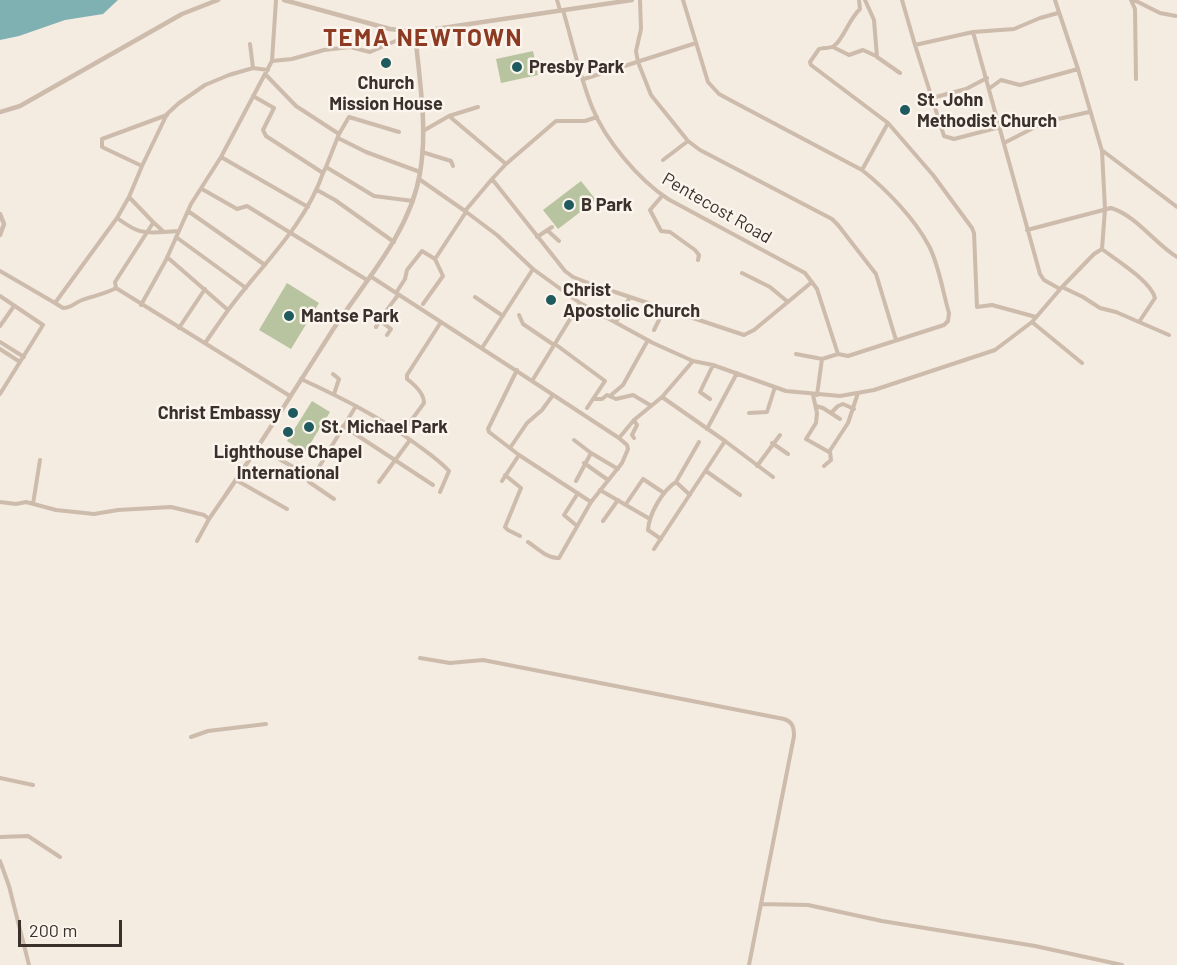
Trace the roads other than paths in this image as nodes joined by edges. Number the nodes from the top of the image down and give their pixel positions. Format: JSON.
{"nodes":[{"id":1,"x":218,"y":0,"type":"edge"},
{"id":2,"x":276,"y":0,"type":"edge"},
{"id":3,"x":284,"y":0,"type":"edge"},
{"id":4,"x":556,"y":0,"type":"edge"},
{"id":5,"x":588,"y":0,"type":"edge"},
{"id":6,"x":632,"y":0,"type":"edge"},
{"id":7,"x":640,"y":0,"type":"edge"},
{"id":8,"x":683,"y":0,"type":"edge"},
{"id":9,"x":860,"y":0,"type":"edge"},
{"id":10,"x":865,"y":0,"type":"edge"},
{"id":11,"x":902,"y":0,"type":"edge"},
{"id":12,"x":1054,"y":0,"type":"edge"},
{"id":13,"x":1132,"y":0,"type":"edge"},
{"id":14,"x":590,"y":7,"type":"junction"},
{"id":15,"x":561,"y":10,"type":"junction"},
{"id":16,"x":1058,"y":13,"type":"junction"},
{"id":17,"x":1176,"y":16,"type":"edge"},
{"id":18,"x":415,"y":32,"type":"junction"},
{"id":19,"x":974,"y":32,"type":"junction"},
{"id":20,"x":250,"y":44,"type":"dead end"},
{"id":21,"x":696,"y":44,"type":"junction"},
{"id":22,"x":915,"y":45,"type":"junction"},
{"id":23,"x":833,"y":46,"type":"junction"},
{"id":24,"x":877,"y":57,"type":"junction"},
{"id":25,"x":272,"y":61,"type":"junction"},
{"id":26,"x":638,"y":62,"type":"junction"},
{"id":27,"x":253,"y":68,"type":"junction"},
{"id":28,"x":1078,"y":69,"type":"junction"},
{"id":29,"x":267,"y":72,"type":"junction"},
{"id":30,"x":900,"y":73,"type":"dead end"},
{"id":31,"x":987,"y":78,"type":"junction"},
{"id":32,"x":584,"y":79,"type":"junction"},
{"id":33,"x":1136,"y":79,"type":"dead end"},
{"id":34,"x":990,"y":88,"type":"junction"},
{"id":35,"x":253,"y":96,"type":"junction"},
{"id":36,"x":932,"y":98,"type":"junction"},
{"id":37,"x":478,"y":107,"type":"dead end"},
{"id":38,"x":0,"y":112,"type":"edge"},
{"id":39,"x":1089,"y":112,"type":"junction"},
{"id":40,"x":167,"y":114,"type":"junction"},
{"id":41,"x":449,"y":116,"type":"junction"},
{"id":42,"x":597,"y":117,"type":"junction"},
{"id":43,"x":888,"y":123,"type":"junction"},
{"id":44,"x":1000,"y":127,"type":"junction"},
{"id":45,"x":423,"y":131,"type":"junction"},
{"id":46,"x":399,"y":132,"type":"dead end"},
{"id":47,"x":339,"y":136,"type":"junction"},
{"id":48,"x":688,"y":141,"type":"junction"},
{"id":49,"x":1004,"y":143,"type":"junction"},
{"id":50,"x":1102,"y":151,"type":"junction"},
{"id":51,"x":422,"y":152,"type":"junction"},
{"id":52,"x":221,"y":157,"type":"junction"},
{"id":53,"x":663,"y":160,"type":"dead end"},
{"id":54,"x":506,"y":164,"type":"junction"},
{"id":55,"x":142,"y":166,"type":"junction"},
{"id":56,"x":453,"y":166,"type":"dead end"},
{"id":57,"x":326,"y":167,"type":"junction"},
{"id":58,"x":862,"y":170,"type":"junction"},
{"id":59,"x":420,"y":172,"type":"junction"},
{"id":60,"x":323,"y":173,"type":"junction"},
{"id":61,"x":419,"y":179,"type":"junction"},
{"id":62,"x":492,"y":179,"type":"junction"},
{"id":63,"x":202,"y":189,"type":"junction"},
{"id":64,"x":317,"y":190,"type":"junction"},
{"id":65,"x":662,"y":196,"type":"junction"},
{"id":66,"x":129,"y":197,"type":"junction"},
{"id":67,"x":413,"y":201,"type":"junction"},
{"id":68,"x":308,"y":207,"type":"junction"},
{"id":69,"x":1177,"y":207,"type":"edge"},
{"id":70,"x":1105,"y":208,"type":"junction"},
{"id":71,"x":188,"y":211,"type":"junction"},
{"id":72,"x":465,"y":212,"type":"junction"},
{"id":73,"x":0,"y":214,"type":"edge"},
{"id":74,"x":117,"y":218,"type":"junction"},
{"id":75,"x":153,"y":222,"type":"junction"},
{"id":76,"x":1027,"y":230,"type":"junction"},
{"id":77,"x":179,"y":231,"type":"junction"},
{"id":78,"x":164,"y":232,"type":"junction"},
{"id":79,"x":290,"y":233,"type":"junction"},
{"id":80,"x":146,"y":234,"type":"junction"},
{"id":81,"x":0,"y":236,"type":"edge"},
{"id":82,"x":176,"y":237,"type":"junction"},
{"id":83,"x":537,"y":237,"type":"junction"},
{"id":84,"x":559,"y":241,"type":"dead end"},
{"id":85,"x":394,"y":242,"type":"junction"},
{"id":86,"x":1102,"y":249,"type":"junction"},
{"id":87,"x":1177,"y":256,"type":"edge"},
{"id":88,"x":167,"y":257,"type":"junction"},
{"id":89,"x":435,"y":259,"type":"junction"},
{"id":90,"x":698,"y":260,"type":"dead end"},
{"id":91,"x":265,"y":265,"type":"junction"},
{"id":92,"x":533,"y":269,"type":"junction"},
{"id":93,"x":0,"y":271,"type":"edge"},
{"id":94,"x":742,"y":273,"type":"dead end"},
{"id":95,"x":368,"y":278,"type":"junction"},
{"id":96,"x":812,"y":282,"type":"junction"},
{"id":97,"x":117,"y":288,"type":"junction"},
{"id":98,"x":246,"y":288,"type":"junction"},
{"id":99,"x":1061,"y":288,"type":"junction"},
{"id":100,"x":205,"y":289,"type":"junction"},
{"id":101,"x":397,"y":294,"type":"junction"},
{"id":102,"x":0,"y":296,"type":"edge"},
{"id":103,"x":475,"y":297,"type":"dead end"},
{"id":104,"x":630,"y":297,"type":"junction"},
{"id":105,"x":788,"y":302,"type":"junction"},
{"id":106,"x":56,"y":303,"type":"junction"},
{"id":107,"x":580,"y":303,"type":"junction"},
{"id":108,"x":423,"y":304,"type":"dead end"},
{"id":109,"x":141,"y":305,"type":"junction"},
{"id":110,"x":14,"y":306,"type":"junction"},
{"id":111,"x":665,"y":308,"type":"junction"},
{"id":112,"x":228,"y":310,"type":"junction"},
{"id":113,"x":519,"y":315,"type":"dead end"},
{"id":114,"x":503,"y":316,"type":"junction"},
{"id":115,"x":1037,"y":317,"type":"junction"},
{"id":116,"x":379,"y":320,"type":"junction"},
{"id":117,"x":441,"y":322,"type":"junction"},
{"id":118,"x":616,"y":322,"type":"junction"},
{"id":119,"x":1032,"y":322,"type":"junction"},
{"id":120,"x":1139,"y":322,"type":"junction"},
{"id":121,"x":0,"y":326,"type":"edge"},
{"id":122,"x":376,"y":327,"type":"dead end"},
{"id":123,"x":179,"y":328,"type":"junction"},
{"id":124,"x":654,"y":330,"type":"dead end"},
{"id":125,"x":387,"y":335,"type":"dead end"},
{"id":126,"x":1168,"y":335,"type":"dead end"},
{"id":127,"x":648,"y":340,"type":"junction"},
{"id":128,"x":896,"y":340,"type":"junction"},
{"id":129,"x":0,"y":342,"type":"edge"},
{"id":130,"x":205,"y":343,"type":"junction"},
{"id":131,"x":554,"y":344,"type":"junction"},
{"id":132,"x":482,"y":348,"type":"junction"},
{"id":133,"x":0,"y":349,"type":"edge"},
{"id":134,"x":796,"y":354,"type":"dead end"},
{"id":135,"x":838,"y":354,"type":"junction"},
{"id":136,"x":24,"y":357,"type":"junction"},
{"id":137,"x":822,"y":359,"type":"junction"},
{"id":138,"x":693,"y":361,"type":"junction"},
{"id":139,"x":20,"y":362,"type":"junction"},
{"id":140,"x":1082,"y":363,"type":"dead end"},
{"id":141,"x":713,"y":365,"type":"junction"},
{"id":142,"x":517,"y":370,"type":"junction"},
{"id":143,"x":737,"y":373,"type":"junction"},
{"id":144,"x":333,"y":374,"type":"dead end"},
{"id":145,"x":301,"y":379,"type":"junction"},
{"id":146,"x":532,"y":381,"type":"junction"},
{"id":147,"x":775,"y":387,"type":"junction"},
{"id":148,"x":858,"y":393,"type":"junction"},
{"id":149,"x":0,"y":394,"type":"edge"},
{"id":150,"x":334,"y":394,"type":"junction"},
{"id":151,"x":553,"y":395,"type":"junction"},
{"id":152,"x":815,"y":395,"type":"junction"},
{"id":153,"x":290,"y":396,"type":"junction"},
{"id":154,"x":610,"y":396,"type":"junction"},
{"id":155,"x":662,"y":397,"type":"junction"},
{"id":156,"x":593,"y":399,"type":"junction"},
{"id":157,"x":710,"y":399,"type":"dead end"},
{"id":158,"x":650,"y":405,"type":"junction"},
{"id":159,"x":356,"y":406,"type":"junction"},
{"id":160,"x":816,"y":406,"type":"junction"},
{"id":161,"x":587,"y":408,"type":"dead end"},
{"id":162,"x":854,"y":409,"type":"junction"},
{"id":163,"x":749,"y":413,"type":"dead end"},
{"id":164,"x":831,"y":413,"type":"junction"},
{"id":165,"x":840,"y":419,"type":"dead end"},
{"id":166,"x":634,"y":420,"type":"junction"},
{"id":167,"x":343,"y":426,"type":"junction"},
{"id":168,"x":707,"y":429,"type":"junction"},
{"id":169,"x":402,"y":433,"type":"junction"},
{"id":170,"x":780,"y":435,"type":"dead end"},
{"id":171,"x":619,"y":438,"type":"junction"},
{"id":172,"x":633,"y":438,"type":"dead end"},
{"id":173,"x":410,"y":440,"type":"junction"},
{"id":174,"x":574,"y":440,"type":"dead end"},
{"id":175,"x":725,"y":441,"type":"junction"},
{"id":176,"x":699,"y":442,"type":"dead end"},
{"id":177,"x":772,"y":443,"type":"junction"},
{"id":178,"x":257,"y":447,"type":"junction"},
{"id":179,"x":510,"y":448,"type":"junction"},
{"id":180,"x":830,"y":452,"type":"junction"},
{"id":181,"x":591,"y":453,"type":"junction"},
{"id":182,"x":788,"y":454,"type":"dead end"},
{"id":183,"x":519,"y":455,"type":"junction"},
{"id":184,"x":40,"y":460,"type":"dead end"},
{"id":185,"x":395,"y":460,"type":"junction"},
{"id":186,"x":584,"y":464,"type":"junction"},
{"id":187,"x":757,"y":466,"type":"junction"},
{"id":188,"x":824,"y":466,"type":"dead end"},
{"id":189,"x":618,"y":469,"type":"junction"},
{"id":190,"x":706,"y":471,"type":"junction"},
{"id":191,"x":308,"y":475,"type":"junction"},
{"id":192,"x":505,"y":475,"type":"junction"},
{"id":193,"x":773,"y":477,"type":"dead end"},
{"id":194,"x":236,"y":480,"type":"junction"},
{"id":195,"x":608,"y":480,"type":"junction"},
{"id":196,"x":502,"y":481,"type":"dead end"},
{"id":197,"x":576,"y":481,"type":"dead end"},
{"id":198,"x":379,"y":482,"type":"dead end"},
{"id":199,"x":676,"y":482,"type":"junction"},
{"id":200,"x":433,"y":485,"type":"dead end"},
{"id":201,"x":600,"y":490,"type":"junction"},
{"id":202,"x":440,"y":492,"type":"dead end"},
{"id":203,"x":227,"y":493,"type":"joint"},
{"id":204,"x":664,"y":493,"type":"junction"},
{"id":205,"x":578,"y":494,"type":"junction"},
{"id":206,"x":690,"y":495,"type":"junction"},
{"id":207,"x":740,"y":495,"type":"dead end"},
{"id":208,"x":334,"y":499,"type":"dead end"},
{"id":209,"x":618,"y":500,"type":"junction"},
{"id":210,"x":0,"y":502,"type":"edge"},
{"id":211,"x":591,"y":502,"type":"junction"},
{"id":212,"x":33,"y":504,"type":"junction"},
{"id":213,"x":626,"y":504,"type":"junction"},
{"id":214,"x":286,"y":509,"type":"dead end"},
{"id":215,"x":209,"y":519,"type":"junction"},
{"id":216,"x":650,"y":519,"type":"junction"},
{"id":217,"x":603,"y":521,"type":"dead end"},
{"id":218,"x":577,"y":526,"type":"junction"},
{"id":219,"x":520,"y":536,"type":"dead end"},
{"id":220,"x":661,"y":539,"type":"junction"},
{"id":221,"x":197,"y":541,"type":"dead end"},
{"id":222,"x":528,"y":542,"type":"dead end"},
{"id":223,"x":654,"y":549,"type":"dead end"},
{"id":224,"x":420,"y":658,"type":"dead end"},
{"id":225,"x":266,"y":724,"type":"dead end"},
{"id":226,"x":191,"y":737,"type":"dead end"},
{"id":227,"x":0,"y":778,"type":"edge"},
{"id":228,"x":33,"y":784,"type":"dead end"},
{"id":229,"x":0,"y":837,"type":"edge"},
{"id":230,"x":60,"y":857,"type":"dead end"},
{"id":231,"x":0,"y":861,"type":"edge"},
{"id":232,"x":761,"y":904,"type":"junction"},
{"id":233,"x":29,"y":965,"type":"edge"},
{"id":234,"x":749,"y":965,"type":"edge"},
{"id":235,"x":1122,"y":965,"type":"edge"}],
"edges":[{"from":1,"to":38,"type":"street"},
{"from":2,"to":25,"type":"street"},
{"from":3,"to":18,"type":"street"},
{"from":4,"to":15,"type":"street","name":"Pentecost Road"},
{"from":5,"to":14,"type":"street"},
{"from":6,"to":14,"type":"street"},
{"from":7,"to":26,"type":"street"},
{"from":8,"to":21,"type":"street"},
{"from":9,"to":23,"type":"street"},
{"from":10,"to":24,"type":"street"},
{"from":11,"to":22,"type":"street"},
{"from":12,"to":16,"type":"street"},
{"from":13,"to":17,"type":"street"},
{"from":13,"to":33,"type":"street"},
{"from":14,"to":15,"type":"street"},
{"from":15,"to":18,"type":"street"},
{"from":15,"to":32,"type":"street","name":"Pentecost Road"},
{"from":16,"to":19,"type":"street"},
{"from":16,"to":28,"type":"street"},
{"from":18,"to":25,"type":"street"},
{"from":18,"to":45,"type":"street"},
{"from":19,"to":22,"type":"street"},
{"from":19,"to":31,"type":"street"},
{"from":20,"to":27,"type":"street"},
{"from":21,"to":26,"type":"street"},
{"from":21,"to":58,"type":"street"},
{"from":22,"to":36,"type":"street"},
{"from":23,"to":24,"type":"street"},
{"from":23,"to":43,"type":"street"},
{"from":24,"to":30,"type":"street"},
{"from":25,"to":29,"type":"street"},
{"from":26,"to":32,"type":"street"},
{"from":26,"to":48,"type":"street"},
{"from":27,"to":29,"type":"street"},
{"from":27,"to":40,"type":"street"},
{"from":28,"to":34,"type":"street"},
{"from":28,"to":39,"type":"street"},
{"from":29,"to":35,"type":"street"},
{"from":29,"to":47,"type":"street"},
{"from":31,"to":34,"type":"street"},
{"from":31,"to":36,"type":"street"},
{"from":32,"to":42,"type":"street","name":"Pentecost Road"},
{"from":34,"to":44,"type":"street"},
{"from":35,"to":52,"type":"street"},
{"from":35,"to":60,"type":"street"},
{"from":36,"to":44,"type":"street"},
{"from":37,"to":41,"type":"street"},
{"from":39,"to":49,"type":"street"},
{"from":39,"to":50,"type":"street"},
{"from":40,"to":55,"type":"street"},
{"from":40,"to":55,"type":"street"},
{"from":41,"to":45,"type":"street"},
{"from":41,"to":54,"type":"street"},
{"from":42,"to":54,"type":"street"},
{"from":42,"to":65,"type":"street","name":"Pentecost Road"},
{"from":43,"to":58,"type":"street"},
{"from":43,"to":115,"type":"street"},
{"from":44,"to":49,"type":"street"},
{"from":45,"to":51,"type":"street"},
{"from":46,"to":47,"type":"street"},
{"from":47,"to":57,"type":"street"},
{"from":47,"to":59,"type":"street"},
{"from":48,"to":53,"type":"street"},
{"from":48,"to":128,"type":"street"},
{"from":49,"to":76,"type":"street"},
{"from":50,"to":69,"type":"street"},
{"from":50,"to":70,"type":"street"},
{"from":51,"to":56,"type":"street"},
{"from":51,"to":59,"type":"street"},
{"from":52,"to":63,"type":"street"},
{"from":52,"to":68,"type":"street"},
{"from":54,"to":62,"type":"street"},
{"from":55,"to":66,"type":"street"},
{"from":57,"to":60,"type":"street"},
{"from":57,"to":67,"type":"street"},
{"from":58,"to":128,"type":"street"},
{"from":59,"to":61,"type":"street"},
{"from":60,"to":64,"type":"street"},
{"from":61,"to":67,"type":"street"},
{"from":61,"to":72,"type":"street"},
{"from":62,"to":72,"type":"street"},
{"from":62,"to":83,"type":"street"},
{"from":63,"to":71,"type":"street"},
{"from":63,"to":79,"type":"street"},
{"from":64,"to":68,"type":"street"},
{"from":64,"to":85,"type":"street"},
{"from":65,"to":90,"type":"street"},
{"from":65,"to":96,"type":"street","name":"Pentecost Road"},
{"from":66,"to":74,"type":"street"},
{"from":66,"to":75,"type":"street"},
{"from":67,"to":85,"type":"street"},
{"from":68,"to":79,"type":"street"},
{"from":70,"to":76,"type":"street"},
{"from":70,"to":86,"type":"street"},
{"from":70,"to":87,"type":"street"},
{"from":71,"to":77,"type":"street"},
{"from":71,"to":91,"type":"street"},
{"from":72,"to":89,"type":"street"},
{"from":72,"to":92,"type":"street"},
{"from":73,"to":81,"type":"street"},
{"from":74,"to":80,"type":"street"},
{"from":74,"to":106,"type":"street"},
{"from":75,"to":78,"type":"street"},
{"from":75,"to":80,"type":"street"},
{"from":76,"to":99,"type":"street"},
{"from":77,"to":78,"type":"street"},
{"from":77,"to":82,"type":"street"},
{"from":78,"to":80,"type":"street"},
{"from":79,"to":91,"type":"street"},
{"from":79,"to":95,"type":"street"},
{"from":80,"to":97,"type":"street"},
{"from":82,"to":88,"type":"street"},
{"from":82,"to":98,"type":"street"},
{"from":83,"to":84,"type":"street"},
{"from":83,"to":104,"type":"street"},
{"from":85,"to":95,"type":"street"},
{"from":86,"to":99,"type":"street"},
{"from":86,"to":120,"type":"street"},
{"from":88,"to":100,"type":"street"},
{"from":88,"to":109,"type":"street"},
{"from":89,"to":101,"type":"street"},
{"from":89,"to":108,"type":"street"},
{"from":91,"to":98,"type":"street"},
{"from":92,"to":107,"type":"street"},
{"from":92,"to":114,"type":"street"},
{"from":93,"to":106,"type":"street"},
{"from":94,"to":105,"type":"street"},
{"from":95,"to":101,"type":"street"},
{"from":95,"to":145,"type":"street"},
{"from":96,"to":105,"type":"street"},
{"from":96,"to":135,"type":"street","name":"Pentecost Road"},
{"from":97,"to":106,"type":"street"},
{"from":97,"to":109,"type":"street"},
{"from":98,"to":112,"type":"street"},
{"from":99,"to":115,"type":"street"},
{"from":99,"to":120,"type":"street"},
{"from":100,"to":112,"type":"street"},
{"from":100,"to":123,"type":"street"},
{"from":101,"to":116,"type":"street"},
{"from":101,"to":117,"type":"street"},
{"from":102,"to":110,"type":"street"},
{"from":103,"to":114,"type":"street"},
{"from":104,"to":111,"type":"street"},
{"from":104,"to":118,"type":"street"},
{"from":105,"to":111,"type":"street"},
{"from":107,"to":118,"type":"street"},
{"from":107,"to":131,"type":"street"},
{"from":109,"to":123,"type":"street"},
{"from":110,"to":121,"type":"street"},
{"from":110,"to":136,"type":"street"},
{"from":111,"to":124,"type":"street"},
{"from":112,"to":130,"type":"street"},
{"from":113,"to":131,"type":"street"},
{"from":114,"to":132,"type":"street"},
{"from":115,"to":119,"type":"street"},
{"from":116,"to":122,"type":"street"},
{"from":116,"to":125,"type":"street"},
{"from":117,"to":132,"type":"street"},
{"from":117,"to":169,"type":"street"},
{"from":118,"to":127,"type":"street"},
{"from":119,"to":140,"type":"street"},
{"from":119,"to":148,"type":"street"},
{"from":120,"to":126,"type":"street"},
{"from":123,"to":130,"type":"street"},
{"from":127,"to":138,"type":"street"},
{"from":127,"to":154,"type":"street"},
{"from":128,"to":135,"type":"street"},
{"from":129,"to":136,"type":"street"},
{"from":130,"to":153,"type":"street"},
{"from":131,"to":146,"type":"street"},
{"from":131,"to":156,"type":"street"},
{"from":132,"to":142,"type":"street"},
{"from":133,"to":139,"type":"street"},
{"from":134,"to":137,"type":"street"},
{"from":135,"to":137,"type":"street"},
{"from":136,"to":139,"type":"street"},
{"from":137,"to":152,"type":"street"},
{"from":138,"to":141,"type":"street"},
{"from":138,"to":155,"type":"street"},
{"from":139,"to":149,"type":"street"},
{"from":141,"to":143,"type":"street"},
{"from":141,"to":157,"type":"street"},
{"from":142,"to":146,"type":"street"},
{"from":142,"to":179,"type":"street"},
{"from":143,"to":147,"type":"street"},
{"from":143,"to":168,"type":"street"},
{"from":144,"to":150,"type":"street"},
{"from":145,"to":150,"type":"street"},
{"from":145,"to":153,"type":"street"},
{"from":146,"to":151,"type":"street"},
{"from":147,"to":152,"type":"street"},
{"from":147,"to":163,"type":"street"},
{"from":148,"to":152,"type":"street"},
{"from":148,"to":162,"type":"street"},
{"from":150,"to":159,"type":"street"},
{"from":151,"to":171,"type":"street"},
{"from":151,"to":179,"type":"street"},
{"from":152,"to":160,"type":"street"},
{"from":153,"to":178,"type":"street"},
{"from":154,"to":156,"type":"street"},
{"from":154,"to":158,"type":"street"},
{"from":155,"to":158,"type":"street"},
{"from":155,"to":168,"type":"street"},
{"from":156,"to":161,"type":"street"},
{"from":158,"to":166,"type":"street"},
{"from":159,"to":167,"type":"street"},
{"from":159,"to":169,"type":"street"},
{"from":160,"to":164,"type":"street"},
{"from":160,"to":180,"type":"street"},
{"from":162,"to":164,"type":"street"},
{"from":162,"to":180,"type":"street"},
{"from":164,"to":165,"type":"street"},
{"from":166,"to":171,"type":"street"},
{"from":166,"to":172,"type":"street"},
{"from":167,"to":185,"type":"street"},
{"from":167,"to":191,"type":"street"},
{"from":168,"to":175,"type":"street"},
{"from":169,"to":173,"type":"street"},
{"from":170,"to":177,"type":"street"},
{"from":171,"to":189,"type":"street"},
{"from":173,"to":185,"type":"street"},
{"from":173,"to":202,"type":"street"},
{"from":174,"to":181,"type":"street"},
{"from":175,"to":187,"type":"street"},
{"from":175,"to":190,"type":"street"},
{"from":176,"to":199,"type":"street"},
{"from":177,"to":182,"type":"street"},
{"from":177,"to":187,"type":"street"},
{"from":178,"to":191,"type":"street"},
{"from":178,"to":194,"type":"street"},
{"from":179,"to":183,"type":"street"},
{"from":180,"to":188,"type":"street"},
{"from":181,"to":186,"type":"street"},
{"from":181,"to":189,"type":"street"},
{"from":183,"to":192,"type":"street"},
{"from":183,"to":205,"type":"street"},
{"from":184,"to":212,"type":"street"},
{"from":185,"to":198,"type":"street"},
{"from":185,"to":200,"type":"street"},
{"from":186,"to":195,"type":"street"},
{"from":186,"to":197,"type":"street"},
{"from":187,"to":193,"type":"street"},
{"from":189,"to":195,"type":"street"},
{"from":190,"to":206,"type":"street"},
{"from":190,"to":207,"type":"street"},
{"from":191,"to":208,"type":"street"},
{"from":192,"to":196,"type":"street"},
{"from":192,"to":219,"type":"street"},
{"from":194,"to":203,"type":"street"},
{"from":194,"to":214,"type":"street"},
{"from":195,"to":201,"type":"street"},
{"from":199,"to":204,"type":"street"},
{"from":199,"to":206,"type":"street"},
{"from":201,"to":209,"type":"street"},
{"from":201,"to":211,"type":"street"},
{"from":203,"to":215,"type":"street"},
{"from":204,"to":213,"type":"street"},
{"from":204,"to":216,"type":"street"},
{"from":205,"to":211,"type":"street"},
{"from":205,"to":218,"type":"street"},
{"from":206,"to":220,"type":"street"},
{"from":209,"to":213,"type":"street"},
{"from":209,"to":217,"type":"street"},
{"from":210,"to":212,"type":"street"},
{"from":211,"to":218,"type":"street"},
{"from":212,"to":215,"type":"street"},
{"from":213,"to":216,"type":"street"},
{"from":215,"to":221,"type":"street"},
{"from":216,"to":220,"type":"street"},
{"from":218,"to":222,"type":"street"},
{"from":220,"to":223,"type":"street"},
{"from":224,"to":232,"type":"street"},
{"from":225,"to":226,"type":"street"},
{"from":227,"to":228,"type":"street"},
{"from":229,"to":230,"type":"street"},
{"from":231,"to":233,"type":"street"},
{"from":232,"to":234,"type":"street"},
{"from":232,"to":235,"type":"street"}]}
